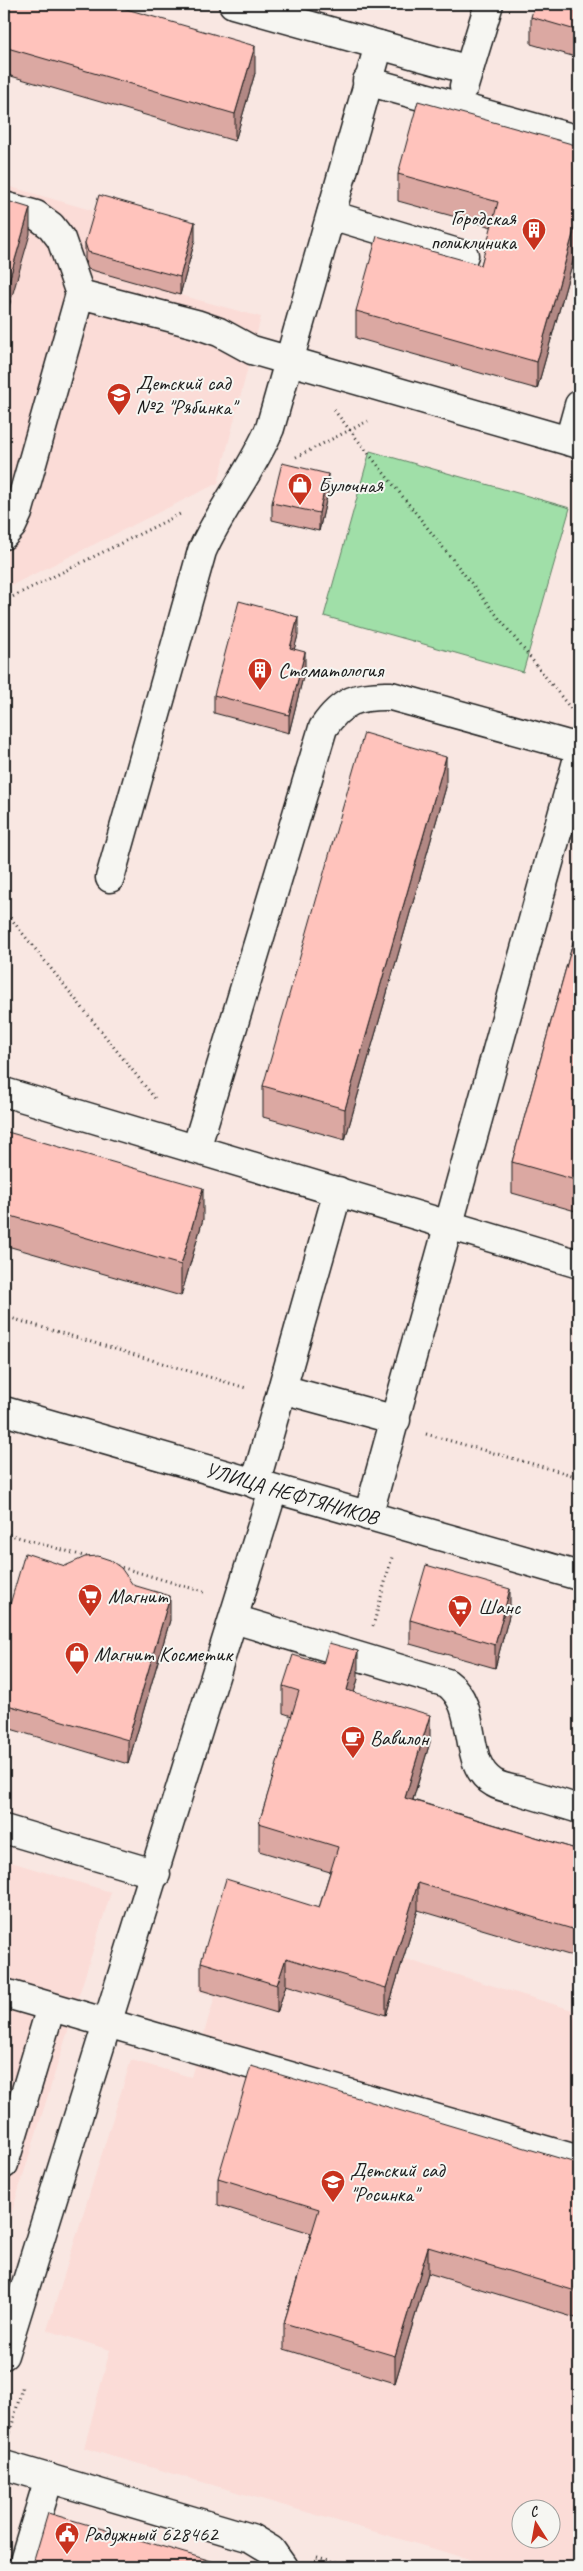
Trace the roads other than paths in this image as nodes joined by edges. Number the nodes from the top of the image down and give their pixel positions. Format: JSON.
{"nodes":[{"id":1,"x":233,"y":4,"type":"edge"},
{"id":2,"x":489,"y":4,"type":"edge"},
{"id":3,"x":378,"y":45,"type":"junction"},
{"id":4,"x":469,"y":70,"type":"junction"},
{"id":5,"x":368,"y":81,"type":"junction"},
{"id":6,"x":458,"y":106,"type":"junction"},
{"id":7,"x":579,"y":140,"type":"edge"},
{"id":8,"x":4,"y":206,"type":"edge"},
{"id":9,"x":331,"y":215,"type":"junction"},
{"id":10,"x":464,"y":255,"type":"dead end"},
{"id":11,"x":80,"y":294,"type":"junction"},
{"id":12,"x":290,"y":361,"type":"junction"},
{"id":13,"x":579,"y":405,"type":"edge"},
{"id":14,"x":574,"y":443,"type":"edge"},
{"id":15,"x":4,"y":535,"type":"edge"},
{"id":16,"x":579,"y":748,"type":"edge"},
{"id":17,"x":579,"y":754,"type":"edge"},
{"id":18,"x":110,"y":878,"type":"dead end"},
{"id":19,"x":4,"y":1092,"type":"edge"},
{"id":20,"x":196,"y":1149,"type":"junction"},
{"id":21,"x":338,"y":1192,"type":"junction"},
{"id":22,"x":448,"y":1224,"type":"junction"},
{"id":23,"x":579,"y":1264,"type":"edge"},
{"id":24,"x":282,"y":1389,"type":"junction"},
{"id":25,"x":4,"y":1411,"type":"edge"},
{"id":26,"x":396,"y":1420,"type":"junction"},
{"id":27,"x":264,"y":1487,"type":"junction"},
{"id":28,"x":368,"y":1516,"type":"junction"},
{"id":29,"x":579,"y":1576,"type":"edge"},
{"id":30,"x":234,"y":1619,"type":"junction"},
{"id":31,"x":579,"y":1809,"type":"edge"},
{"id":32,"x":4,"y":1829,"type":"edge"},
{"id":33,"x":156,"y":1874,"type":"junction"},
{"id":34,"x":4,"y":1993,"type":"edge"},
{"id":35,"x":51,"y":2007,"type":"junction"},
{"id":36,"x":108,"y":2023,"type":"junction"},
{"id":37,"x":579,"y":2160,"type":"edge"},
{"id":38,"x":4,"y":2164,"type":"edge"},
{"id":39,"x":4,"y":2355,"type":"edge"},
{"id":40,"x":4,"y":2465,"type":"edge"},
{"id":41,"x":49,"y":2478,"type":"junction"},
{"id":42,"x":22,"y":2567,"type":"edge"},
{"id":43,"x":283,"y":2567,"type":"edge"}],
"edges":[{"from":1,"to":3,"type":"street"},
{"from":2,"to":4,"type":"street"},
{"from":3,"to":4,"type":"street"},
{"from":3,"to":5,"type":"street"},
{"from":4,"to":6,"type":"street"},
{"from":5,"to":6,"type":"street"},
{"from":5,"to":9,"type":"street"},
{"from":6,"to":7,"type":"street"},
{"from":8,"to":11,"type":"street"},
{"from":9,"to":10,"type":"street"},
{"from":9,"to":12,"type":"street"},
{"from":11,"to":12,"type":"street"},
{"from":11,"to":15,"type":"street"},
{"from":12,"to":14,"type":"street"},
{"from":12,"to":18,"type":"street"},
{"from":13,"to":14,"type":"street"},
{"from":16,"to":20,"type":"street"},
{"from":17,"to":22,"type":"street"},
{"from":19,"to":20,"type":"street"},
{"from":20,"to":21,"type":"street"},
{"from":21,"to":22,"type":"street"},
{"from":21,"to":24,"type":"street"},
{"from":22,"to":23,"type":"street"},
{"from":22,"to":26,"type":"street"},
{"from":24,"to":26,"type":"street"},
{"from":24,"to":27,"type":"street"},
{"from":25,"to":27,"type":"street","name":"УЛИЦА НЕФТЯНИКОВ"},
{"from":26,"to":28,"type":"street"},
{"from":27,"to":28,"type":"street","name":"УЛИЦА НЕФТЯНИКОВ"},
{"from":27,"to":30,"type":"street"},
{"from":28,"to":29,"type":"street","name":"УЛИЦА НЕФТЯНИКОВ"},
{"from":30,"to":31,"type":"street"},
{"from":30,"to":33,"type":"street"},
{"from":32,"to":33,"type":"street"},
{"from":33,"to":36,"type":"street"},
{"from":34,"to":35,"type":"street"},
{"from":35,"to":36,"type":"street"},
{"from":35,"to":38,"type":"street"},
{"from":36,"to":37,"type":"street"},
{"from":36,"to":39,"type":"street"},
{"from":40,"to":41,"type":"street"},
{"from":41,"to":42,"type":"street"},
{"from":41,"to":43,"type":"street"}]}
